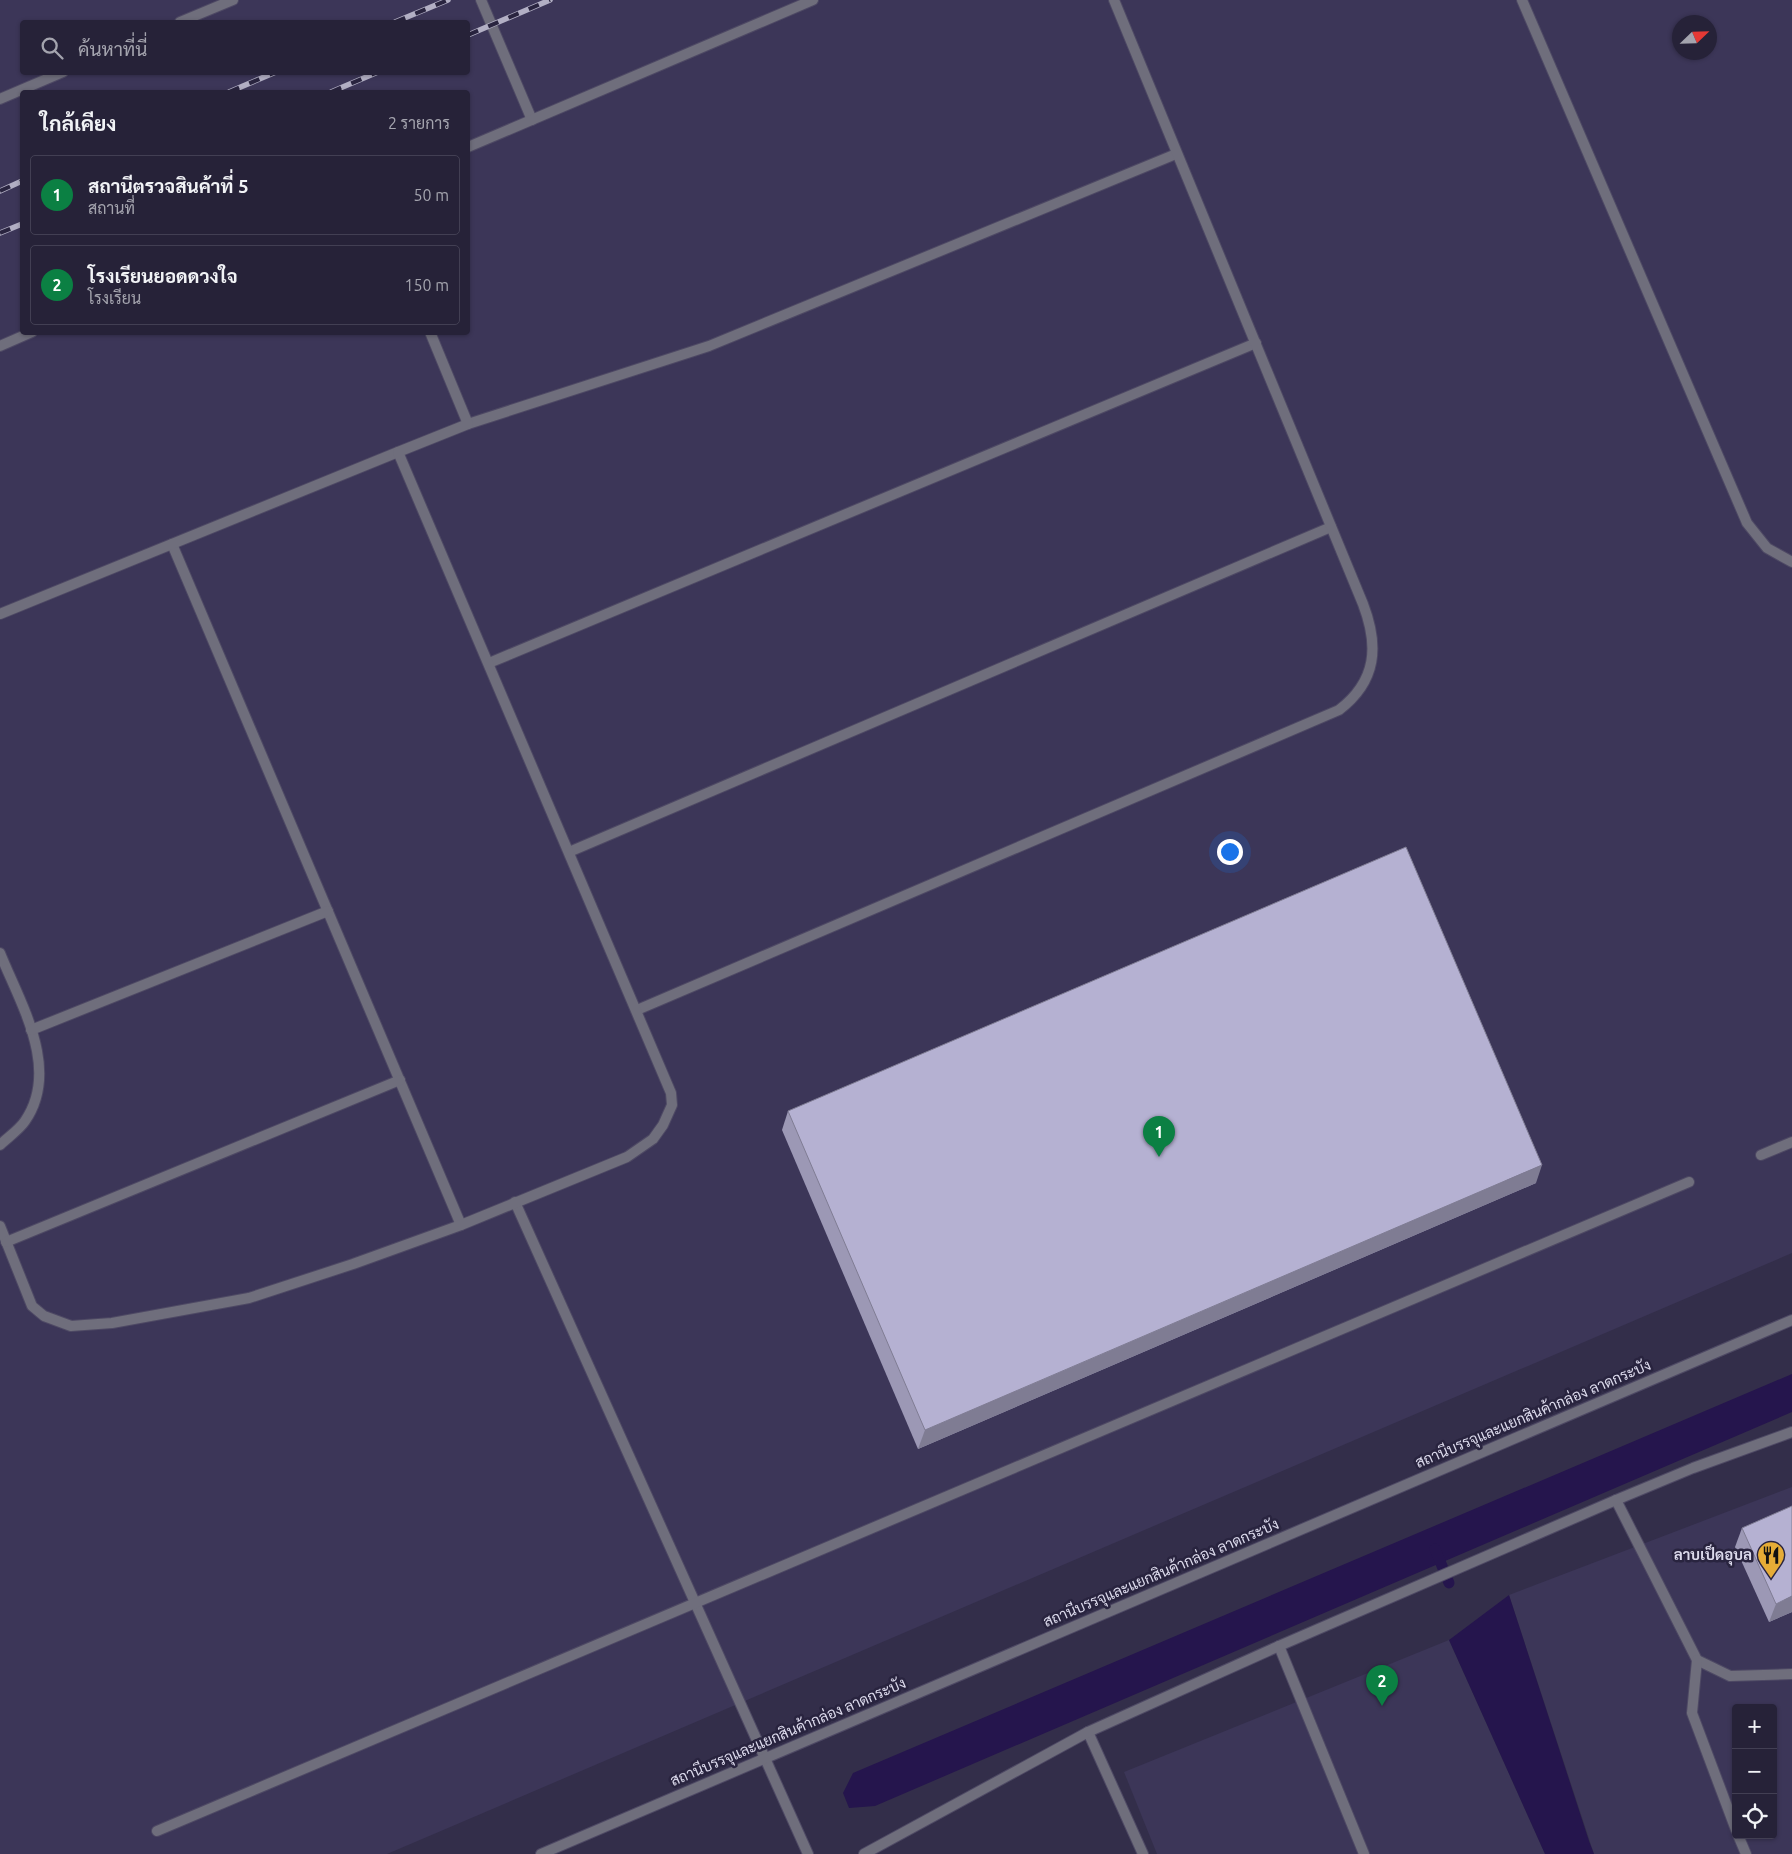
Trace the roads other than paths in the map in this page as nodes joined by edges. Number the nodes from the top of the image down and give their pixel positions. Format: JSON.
{"nodes":[{"id":1,"x":233,"y":0,"type":"edge"},
{"id":2,"x":481,"y":0,"type":"edge"},
{"id":3,"x":813,"y":0,"type":"edge"},
{"id":4,"x":1114,"y":0,"type":"edge"},
{"id":5,"x":1522,"y":0,"type":"edge"},
{"id":6,"x":185,"y":20,"type":"edge"},
{"id":7,"x":56,"y":75,"type":"edge"},
{"id":8,"x":20,"y":90,"type":"edge"},
{"id":9,"x":21,"y":90,"type":"edge"},
{"id":10,"x":0,"y":99,"type":"edge"},
{"id":11,"x":532,"y":120,"type":"junction"},
{"id":12,"x":470,"y":146,"type":"edge"},
{"id":13,"x":1176,"y":154,"type":"junction"},
{"id":14,"x":25,"y":335,"type":"edge"},
{"id":15,"x":431,"y":335,"type":"edge"},
{"id":16,"x":1256,"y":343,"type":"junction"},
{"id":17,"x":0,"y":346,"type":"edge"},
{"id":18,"x":468,"y":424,"type":"junction"},
{"id":19,"x":398,"y":452,"type":"junction"},
{"id":20,"x":1331,"y":527,"type":"junction"},
{"id":21,"x":172,"y":544,"type":"junction"},
{"id":22,"x":1792,"y":562,"type":"edge"},
{"id":23,"x":0,"y":614,"type":"edge"},
{"id":24,"x":489,"y":663,"type":"junction"},
{"id":25,"x":570,"y":852,"type":"junction"},
{"id":26,"x":328,"y":911,"type":"junction"},
{"id":27,"x":0,"y":953,"type":"edge"},
{"id":28,"x":637,"y":1010,"type":"junction"},
{"id":29,"x":31,"y":1030,"type":"junction"},
{"id":30,"x":400,"y":1080,"type":"junction"},
{"id":31,"x":1792,"y":1142,"type":"edge"},
{"id":32,"x":0,"y":1145,"type":"edge"},
{"id":33,"x":1761,"y":1154,"type":"dead end"},
{"id":34,"x":1689,"y":1182,"type":"dead end"},
{"id":35,"x":515,"y":1202,"type":"junction"},
{"id":36,"x":461,"y":1225,"type":"junction"},
{"id":37,"x":0,"y":1226,"type":"edge"},
{"id":38,"x":6,"y":1242,"type":"junction"},
{"id":39,"x":1792,"y":1320,"type":"edge"},
{"id":40,"x":1792,"y":1432,"type":"edge"},
{"id":41,"x":1616,"y":1500,"type":"junction"},
{"id":42,"x":695,"y":1604,"type":"junction"},
{"id":43,"x":1279,"y":1646,"type":"junction"},
{"id":44,"x":1697,"y":1660,"type":"junction"},
{"id":45,"x":1792,"y":1674,"type":"edge"},
{"id":46,"x":1088,"y":1732,"type":"junction"},
{"id":47,"x":764,"y":1759,"type":"junction"},
{"id":48,"x":1732,"y":1819,"type":"edge"},
{"id":49,"x":157,"y":1831,"type":"dead end"},
{"id":50,"x":1740,"y":1839,"type":"edge"},
{"id":51,"x":541,"y":1854,"type":"edge"},
{"id":52,"x":808,"y":1854,"type":"edge"},
{"id":53,"x":864,"y":1854,"type":"edge"},
{"id":54,"x":1143,"y":1854,"type":"edge"},
{"id":55,"x":1364,"y":1854,"type":"edge"},
{"id":56,"x":1746,"y":1854,"type":"edge"}],
"edges":[{"from":1,"to":6,"type":"street"},
{"from":2,"to":11,"type":"street"},
{"from":3,"to":11,"type":"street"},
{"from":4,"to":13,"type":"street"},
{"from":5,"to":22,"type":"street"},
{"from":7,"to":9,"type":"street"},
{"from":8,"to":10,"type":"street"},
{"from":11,"to":12,"type":"street"},
{"from":13,"to":16,"type":"street"},
{"from":13,"to":18,"type":"street"},
{"from":14,"to":17,"type":"street"},
{"from":15,"to":18,"type":"street"},
{"from":16,"to":20,"type":"street"},
{"from":16,"to":24,"type":"street"},
{"from":18,"to":19,"type":"street"},
{"from":19,"to":21,"type":"street"},
{"from":19,"to":24,"type":"street"},
{"from":20,"to":25,"type":"street"},
{"from":20,"to":28,"type":"street"},
{"from":21,"to":23,"type":"street"},
{"from":21,"to":26,"type":"street"},
{"from":24,"to":25,"type":"street"},
{"from":25,"to":28,"type":"street"},
{"from":26,"to":29,"type":"street"},
{"from":26,"to":30,"type":"street"},
{"from":27,"to":29,"type":"street"},
{"from":28,"to":35,"type":"street"},
{"from":29,"to":32,"type":"street"},
{"from":30,"to":36,"type":"street"},
{"from":30,"to":38,"type":"street"},
{"from":31,"to":33,"type":"street"},
{"from":34,"to":42,"type":"street"},
{"from":35,"to":36,"type":"street"},
{"from":35,"to":42,"type":"street"},
{"from":36,"to":38,"type":"street"},
{"from":37,"to":38,"type":"street"},
{"from":39,"to":47,"type":"street","name":"สถานีบรรจุและแยกสินค้ากล่อง ลาดกระบัง"},
{"from":40,"to":41,"type":"street"},
{"from":41,"to":43,"type":"street"},
{"from":41,"to":44,"type":"street"},
{"from":42,"to":47,"type":"street"},
{"from":42,"to":49,"type":"street"},
{"from":43,"to":46,"type":"street"},
{"from":43,"to":55,"type":"street"},
{"from":44,"to":45,"type":"street"},
{"from":44,"to":48,"type":"street"},
{"from":46,"to":53,"type":"street"},
{"from":46,"to":54,"type":"street"},
{"from":47,"to":51,"type":"street","name":"สถานีบรรจุและแยกสินค้ากล่อง ลาดกระบัง"},
{"from":47,"to":52,"type":"street"},
{"from":50,"to":56,"type":"street"}]}
